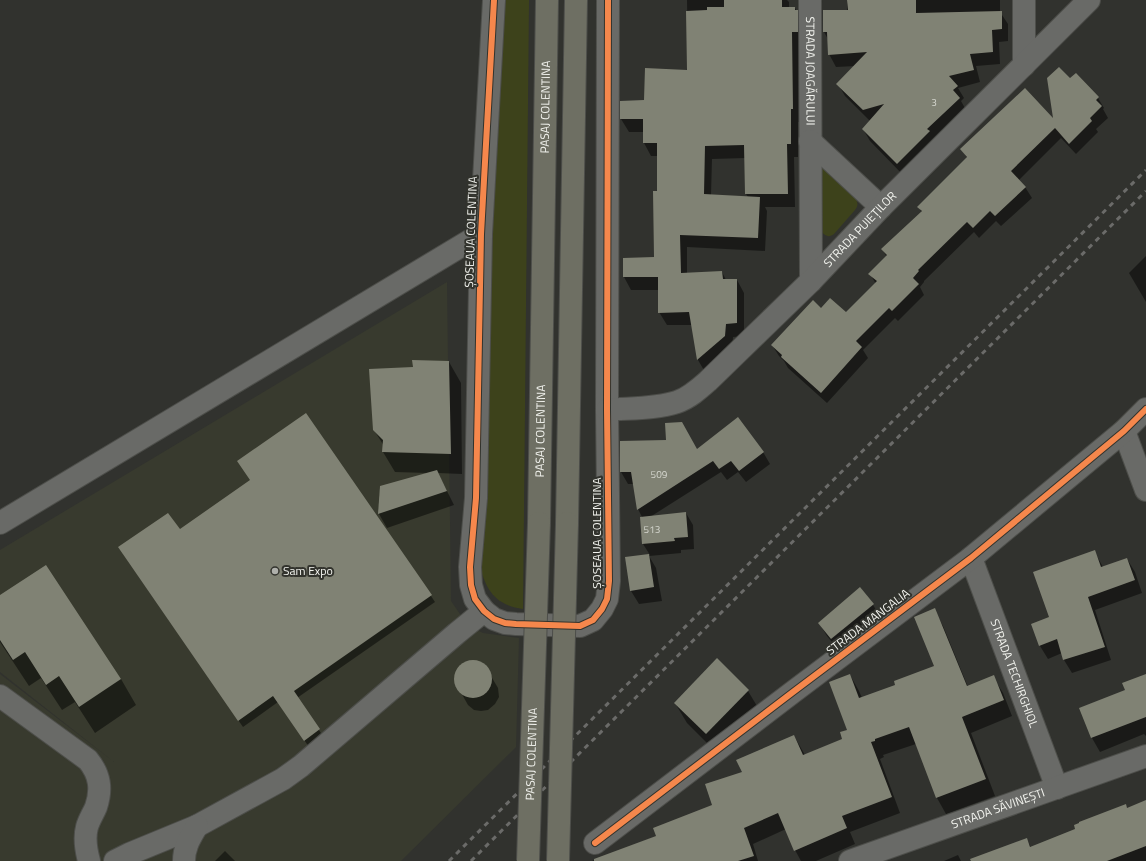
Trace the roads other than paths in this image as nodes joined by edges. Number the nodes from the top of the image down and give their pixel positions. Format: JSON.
{"nodes":[{"id":1,"x":494,"y":0,"type":"edge"},
{"id":2,"x":547,"y":0,"type":"edge"},
{"id":3,"x":576,"y":0,"type":"edge"},
{"id":4,"x":608,"y":0,"type":"edge"},
{"id":5,"x":810,"y":0,"type":"edge"},
{"id":6,"x":1024,"y":0,"type":"edge"},
{"id":7,"x":1089,"y":0,"type":"edge"},
{"id":8,"x":1024,"y":65,"type":"junction"},
{"id":9,"x":810,"y":141,"type":"junction"},
{"id":10,"x":881,"y":207,"type":"junction"},
{"id":11,"x":481,"y":234,"type":"junction"},
{"id":12,"x":811,"y":281,"type":"junction"},
{"id":13,"x":1146,"y":409,"type":"edge"},
{"id":14,"x":607,"y":410,"type":"junction"},
{"id":15,"x":1124,"y":431,"type":"junction"},
{"id":16,"x":1146,"y":490,"type":"edge"},
{"id":17,"x":0,"y":523,"type":"edge"},
{"id":18,"x":971,"y":558,"type":"junction"},
{"id":19,"x":484,"y":611,"type":"junction"},
{"id":20,"x":0,"y":696,"type":"edge"},
{"id":21,"x":1146,"y":756,"type":"edge"},
{"id":22,"x":1057,"y":788,"type":"junction"},
{"id":23,"x":197,"y":826,"type":"junction"},
{"id":24,"x":595,"y":843,"type":"dead end"},
{"id":25,"x":89,"y":861,"type":"edge"},
{"id":26,"x":115,"y":861,"type":"edge"},
{"id":27,"x":184,"y":861,"type":"edge"},
{"id":28,"x":528,"y":861,"type":"edge"},
{"id":29,"x":558,"y":861,"type":"edge"},
{"id":30,"x":850,"y":861,"type":"edge"}],
"edges":[{"from":1,"to":11,"type":"street","name":"ȘOSEAUA COLENTINA"},
{"from":2,"to":28,"type":"highway","name":"PASAJ COLENTINA","bridge":true},
{"from":3,"to":29,"type":"highway","bridge":true},
{"from":4,"to":14,"type":"street","name":"ȘOSEAUA COLENTINA"},
{"from":5,"to":9,"type":"street","name":"STRADA JOAGĂRULUI"},
{"from":6,"to":8,"type":"street"},
{"from":7,"to":8,"type":"street","name":"STRADA PUIEȚILOR"},
{"from":8,"to":10,"type":"street","name":"STRADA PUIEȚILOR"},
{"from":9,"to":10,"type":"street","name":"STRADA JOAGĂRULUI"},
{"from":9,"to":12,"type":"street","name":"STRADA JOAGĂRULUI"},
{"from":10,"to":12,"type":"street","name":"STRADA PUIEȚILOR"},
{"from":11,"to":17,"type":"street"},
{"from":11,"to":19,"type":"street","name":"ȘOSEAUA COLENTINA"},
{"from":12,"to":14,"type":"street","name":"STRADA PUIEȚILOR"},
{"from":13,"to":15,"type":"street","name":"STRADA MANGALIA"},
{"from":14,"to":19,"type":"street","name":"ȘOSEAUA COLENTINA"},
{"from":15,"to":16,"type":"street"},
{"from":15,"to":18,"type":"street","name":"STRADA MANGALIA"},
{"from":18,"to":22,"type":"street","name":"STRADA TECHIRGHIOL"},
{"from":18,"to":24,"type":"street","name":"STRADA MANGALIA"},
{"from":19,"to":23,"type":"street"},
{"from":20,"to":25,"type":"street"},
{"from":21,"to":22,"type":"street","name":"STRADA SĂVINEȘTI"},
{"from":22,"to":30,"type":"street","name":"STRADA SĂVINEȘTI"},
{"from":23,"to":26,"type":"street"},
{"from":23,"to":27,"type":"street"}]}
